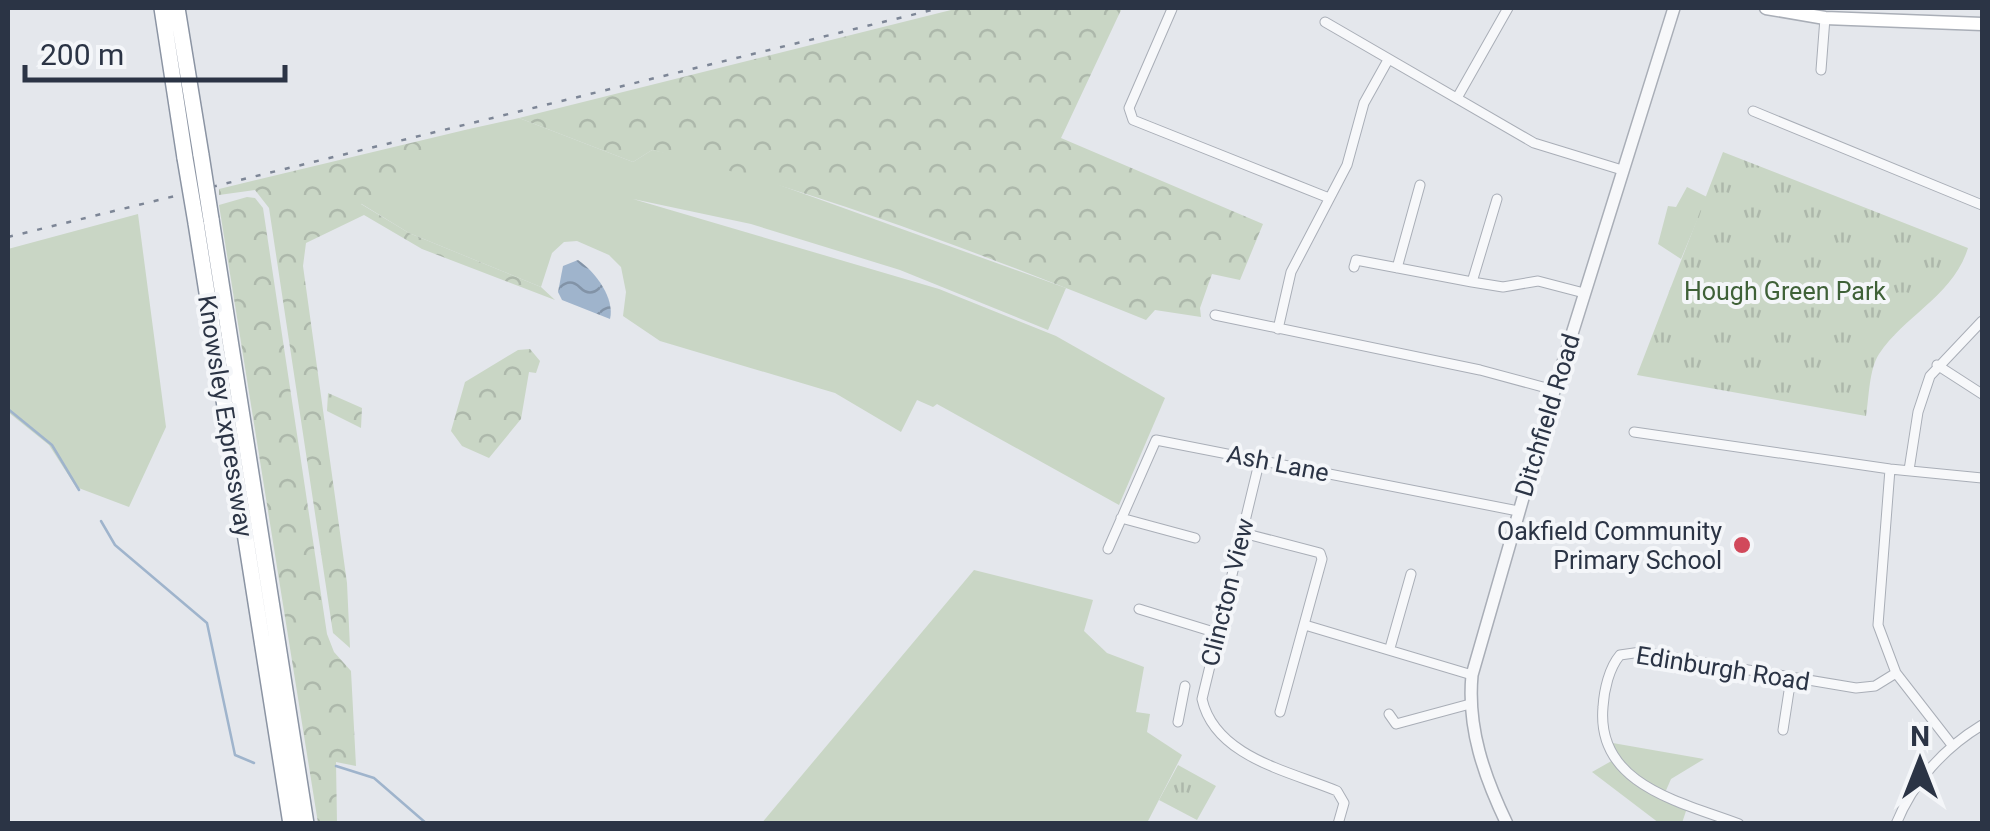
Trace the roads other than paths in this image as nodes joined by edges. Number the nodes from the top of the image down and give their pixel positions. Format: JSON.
{"nodes":[{"id":1,"x":162,"y":8,"type":"edge"},
{"id":2,"x":177,"y":8,"type":"edge"},
{"id":3,"x":1508,"y":8,"type":"edge"},
{"id":4,"x":1674,"y":8,"type":"edge"},
{"id":5,"x":1766,"y":8,"type":"edge"},
{"id":6,"x":1172,"y":9,"type":"edge"},
{"id":7,"x":1801,"y":10,"type":"edge"},
{"id":8,"x":1824,"y":18,"type":"junction"},
{"id":9,"x":1326,"y":22,"type":"dead end"},
{"id":10,"x":1982,"y":24,"type":"edge"},
{"id":11,"x":1388,"y":60,"type":"junction"},
{"id":12,"x":1821,"y":70,"type":"dead end"},
{"id":13,"x":1457,"y":98,"type":"junction"},
{"id":14,"x":1753,"y":111,"type":"dead end"},
{"id":15,"x":193,"y":156,"type":"junction"},
{"id":16,"x":1622,"y":170,"type":"junction"},
{"id":17,"x":1406,"y":189,"type":"dead end"},
{"id":18,"x":1329,"y":198,"type":"junction"},
{"id":19,"x":1982,"y":204,"type":"edge"},
{"id":20,"x":1507,"y":210,"type":"dead end"},
{"id":21,"x":203,"y":221,"type":"junction"},
{"id":22,"x":1354,"y":267,"type":"dead end"},
{"id":23,"x":1397,"y":268,"type":"junction"},
{"id":24,"x":1472,"y":282,"type":"junction"},
{"id":25,"x":1584,"y":292,"type":"junction"},
{"id":26,"x":1215,"y":316,"type":"dead end"},
{"id":27,"x":1982,"y":322,"type":"edge"},
{"id":28,"x":1278,"y":329,"type":"junction"},
{"id":29,"x":1937,"y":364,"type":"junction"},
{"id":30,"x":1554,"y":390,"type":"junction"},
{"id":31,"x":1982,"y":394,"type":"edge"},
{"id":32,"x":1634,"y":432,"type":"dead end"},
{"id":33,"x":1260,"y":459,"type":"junction"},
{"id":34,"x":1890,"y":469,"type":"junction"},
{"id":35,"x":1909,"y":470,"type":"junction"},
{"id":36,"x":1982,"y":478,"type":"edge"},
{"id":37,"x":1518,"y":510,"type":"junction"},
{"id":38,"x":1121,"y":518,"type":"junction"},
{"id":39,"x":1243,"y":533,"type":"junction"},
{"id":40,"x":1195,"y":538,"type":"dead end"},
{"id":41,"x":1108,"y":549,"type":"dead end"},
{"id":42,"x":1411,"y":574,"type":"dead end"},
{"id":43,"x":1138,"y":610,"type":"dead end"},
{"id":44,"x":1304,"y":625,"type":"junction"},
{"id":45,"x":1217,"y":633,"type":"junction"},
{"id":46,"x":1390,"y":648,"type":"junction"},
{"id":47,"x":1896,"y":672,"type":"junction"},
{"id":48,"x":1472,"y":674,"type":"junction"},
{"id":49,"x":1791,"y":678,"type":"junction"},
{"id":50,"x":1185,"y":686,"type":"dead end"},
{"id":51,"x":1183,"y":698,"type":"junction"},
{"id":52,"x":1202,"y":699,"type":"junction"},
{"id":53,"x":1470,"y":704,"type":"junction"},
{"id":54,"x":1280,"y":712,"type":"dead end"},
{"id":55,"x":1389,"y":714,"type":"dead end"},
{"id":56,"x":1178,"y":722,"type":"dead end"},
{"id":57,"x":1982,"y":725,"type":"edge"},
{"id":58,"x":1783,"y":730,"type":"dead end"},
{"id":59,"x":1952,"y":745,"type":"junction"},
{"id":60,"x":291,"y":824,"type":"edge"},
{"id":61,"x":306,"y":824,"type":"edge"},
{"id":62,"x":1338,"y":824,"type":"edge"},
{"id":63,"x":1507,"y":824,"type":"edge"},
{"id":64,"x":1739,"y":824,"type":"edge"},
{"id":65,"x":1896,"y":824,"type":"edge"}],
"edges":[{"from":1,"to":15,"type":"highway","name":"Knowsley Expressway"},
{"from":2,"to":15,"type":"highway","name":"Knowsley Expressway"},
{"from":3,"to":13,"type":"street"},
{"from":4,"to":16,"type":"street","name":"Ditchfield Road"},
{"from":5,"to":7,"type":"main road"},
{"from":6,"to":18,"type":"street"},
{"from":7,"to":8,"type":"main road"},
{"from":8,"to":10,"type":"main road"},
{"from":8,"to":12,"type":"street"},
{"from":9,"to":11,"type":"street"},
{"from":11,"to":13,"type":"street"},
{"from":11,"to":18,"type":"street"},
{"from":13,"to":16,"type":"street"},
{"from":14,"to":19,"type":"street"},
{"from":15,"to":21,"type":"highway","name":"Knowsley Expressway","bridge":true},
{"from":16,"to":25,"type":"street","name":"Ditchfield Road"},
{"from":17,"to":23,"type":"street"},
{"from":18,"to":28,"type":"street"},
{"from":20,"to":24,"type":"street"},
{"from":21,"to":60,"type":"highway","name":"Knowsley Expressway"},
{"from":21,"to":61,"type":"highway","name":"Knowsley Expressway"},
{"from":22,"to":23,"type":"street"},
{"from":23,"to":24,"type":"street"},
{"from":24,"to":25,"type":"street"},
{"from":25,"to":30,"type":"street","name":"Ditchfield Road"},
{"from":26,"to":28,"type":"street"},
{"from":27,"to":29,"type":"street"},
{"from":28,"to":30,"type":"street"},
{"from":29,"to":31,"type":"street"},
{"from":29,"to":35,"type":"street"},
{"from":30,"to":37,"type":"street","name":"Ditchfield Road"},
{"from":32,"to":34,"type":"street"},
{"from":33,"to":37,"type":"street","name":"Ash Lane"},
{"from":33,"to":38,"type":"street","name":"Ash Lane"},
{"from":33,"to":39,"type":"street","name":"Clincton View"},
{"from":34,"to":35,"type":"street"},
{"from":34,"to":47,"type":"street"},
{"from":35,"to":36,"type":"street"},
{"from":37,"to":48,"type":"street","name":"Ditchfield Road"},
{"from":38,"to":40,"type":"street"},
{"from":38,"to":41,"type":"street","name":"Ash Lane"},
{"from":39,"to":44,"type":"street"},
{"from":39,"to":45,"type":"street","name":"Clincton View"},
{"from":42,"to":46,"type":"street"},
{"from":43,"to":45,"type":"street"},
{"from":44,"to":46,"type":"street"},
{"from":44,"to":54,"type":"street"},
{"from":45,"to":52,"type":"street","name":"Clincton View"},
{"from":46,"to":48,"type":"street"},
{"from":47,"to":49,"type":"street","name":"Edinburgh Road"},
{"from":47,"to":59,"type":"street"},
{"from":48,"to":53,"type":"street","name":"Ditchfield Road"},
{"from":49,"to":58,"type":"street"},
{"from":49,"to":64,"type":"street","name":"Edinburgh Road"},
{"from":50,"to":51,"type":"street"},
{"from":51,"to":52,"type":"street"},
{"from":51,"to":56,"type":"street"},
{"from":52,"to":62,"type":"street","name":"Clincton View"},
{"from":53,"to":55,"type":"street"},
{"from":53,"to":63,"type":"street","name":"Ditchfield Road"},
{"from":57,"to":59,"type":"street"},
{"from":59,"to":65,"type":"street"}]}
